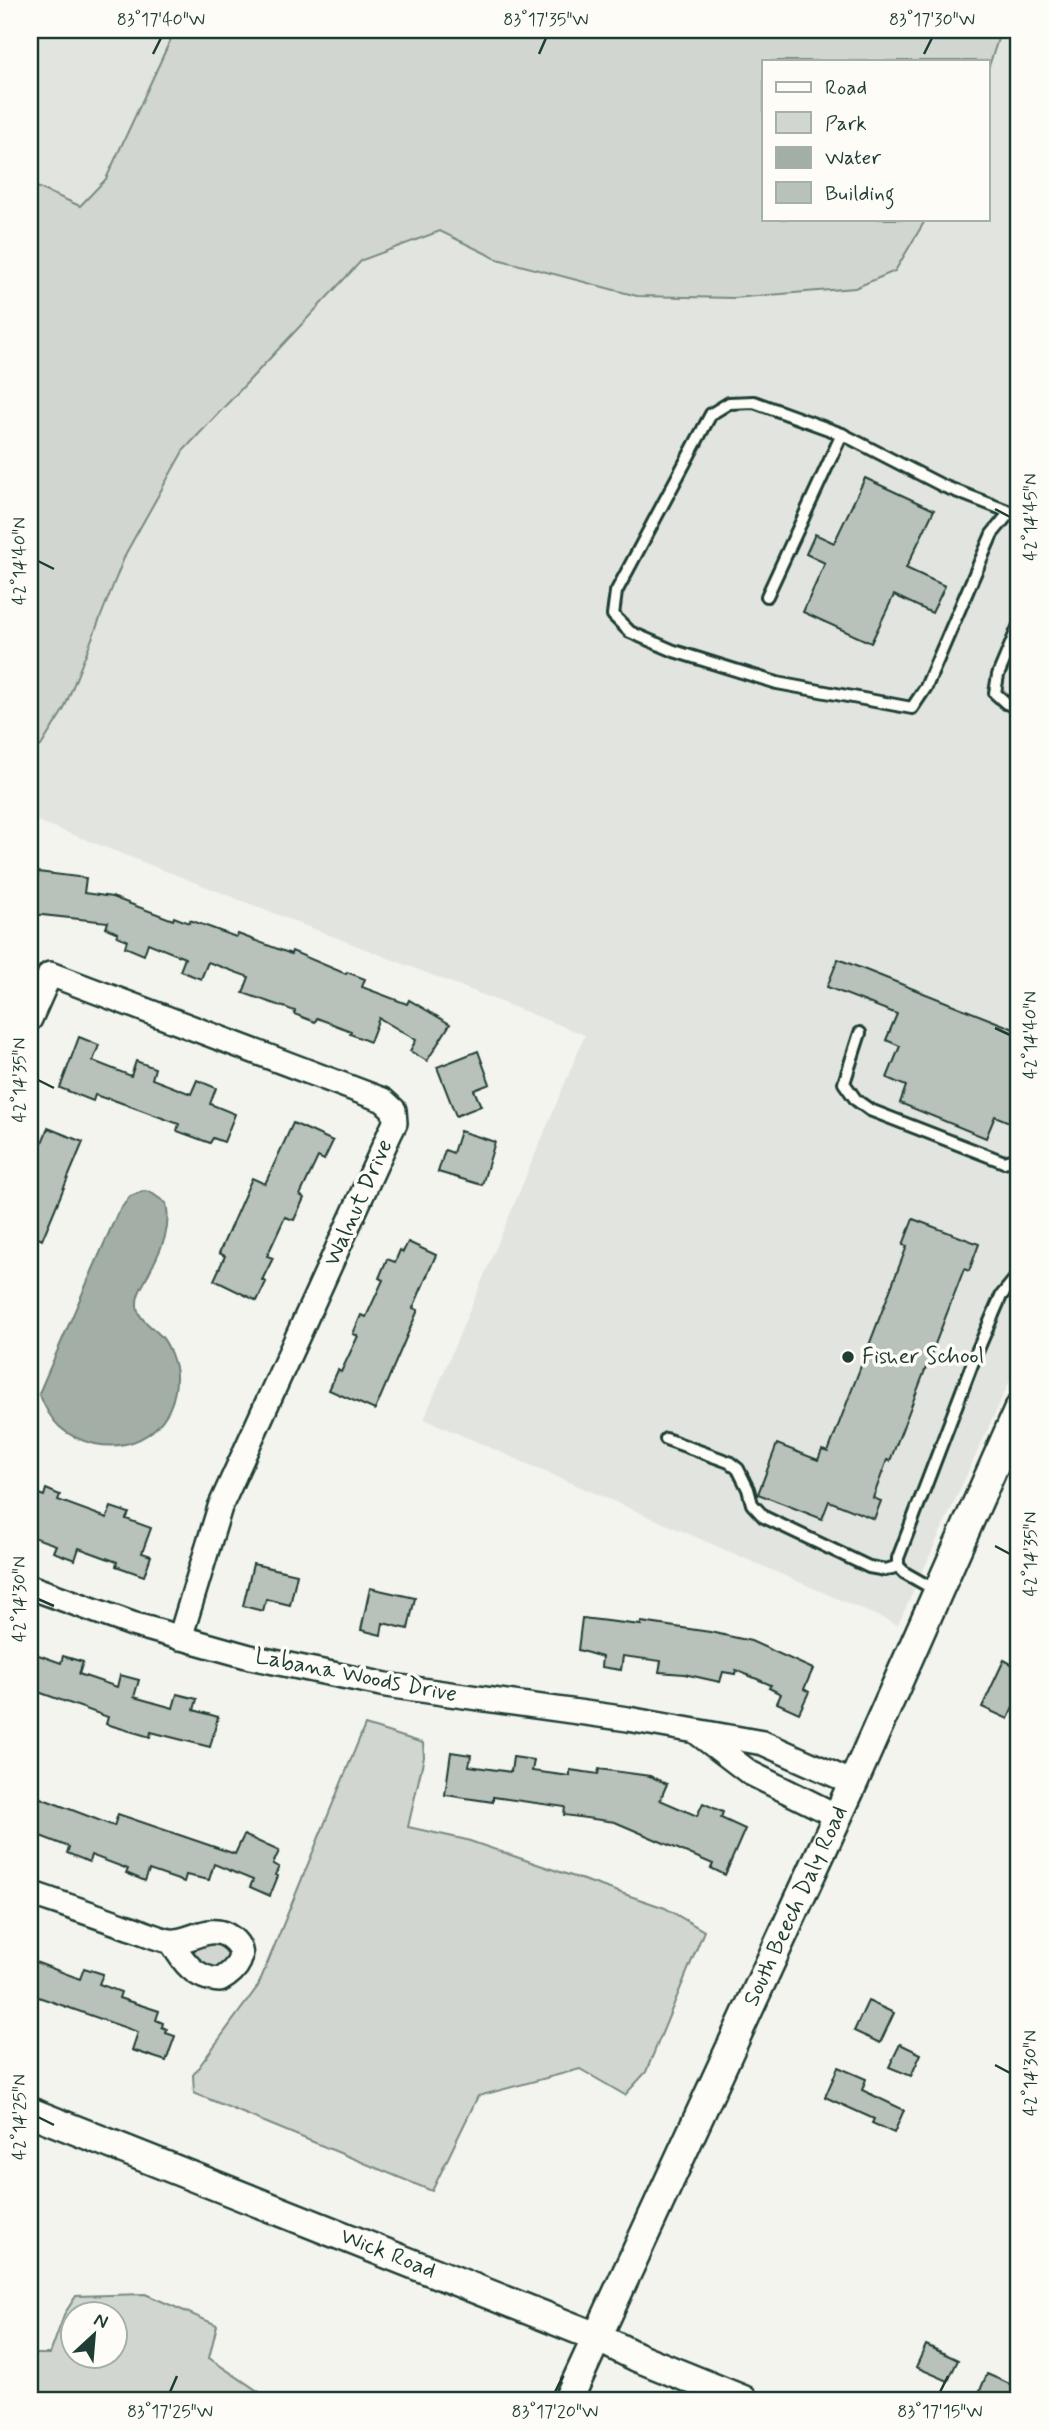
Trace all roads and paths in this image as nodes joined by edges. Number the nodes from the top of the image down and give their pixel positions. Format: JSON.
{"nodes":[{"id":1,"x":842,"y":434,"type":"junction"},
{"id":2,"x":1015,"y":513,"type":"edge"},
{"id":3,"x":767,"y":596,"type":"dead end"},
{"id":4,"x":1019,"y":625,"type":"edge"},
{"id":5,"x":1019,"y":708,"type":"edge"},
{"id":6,"x":30,"y":1019,"type":"edge"},
{"id":7,"x":860,"y":1032,"type":"dead end"},
{"id":8,"x":1019,"y":1158,"type":"edge"},
{"id":9,"x":1019,"y":1274,"type":"edge"},
{"id":10,"x":1019,"y":1409,"type":"edge"},
{"id":11,"x":666,"y":1438,"type":"dead end"},
{"id":12,"x":898,"y":1566,"type":"junction"},
{"id":13,"x":30,"y":1587,"type":"edge"},
{"id":14,"x":937,"y":1591,"type":"junction"},
{"id":15,"x":180,"y":1638,"type":"junction"},
{"id":16,"x":691,"y":1729,"type":"junction"},
{"id":17,"x":853,"y":1783,"type":"junction"},
{"id":18,"x":837,"y":1816,"type":"junction"},
{"id":19,"x":30,"y":1893,"type":"edge"},
{"id":20,"x":171,"y":1941,"type":"dead end"},
{"id":21,"x":30,"y":2112,"type":"edge"},
{"id":22,"x":597,"y":2337,"type":"junction"},
{"id":23,"x":568,"y":2400,"type":"edge"},
{"id":24,"x":743,"y":2400,"type":"edge"}],
"edges":[{"from":1,"to":2,"type":"lane"},
{"from":1,"to":2,"type":"lane"},
{"from":1,"to":3,"type":"lane"},
{"from":4,"to":5,"type":"lane"},
{"from":6,"to":15,"type":"street","name":"Walnut Drive"},
{"from":7,"to":8,"type":"lane"},
{"from":9,"to":12,"type":"lane"},
{"from":10,"to":14,"type":"street","name":"South Beech Daly Road"},
{"from":11,"to":12,"type":"lane"},
{"from":12,"to":14,"type":"lane"},
{"from":13,"to":15,"type":"street","name":"Labana Woods Drive"},
{"from":14,"to":17,"type":"street","name":"South Beech Daly Road"},
{"from":15,"to":16,"type":"street","name":"Labana Woods Drive"},
{"from":16,"to":17,"type":"street","name":"Labana Woods Drive"},
{"from":16,"to":18,"type":"street","name":"Labana Woods Drive"},
{"from":17,"to":18,"type":"street","name":"South Beech Daly Road"},
{"from":18,"to":22,"type":"street","name":"South Beech Daly Road"},
{"from":19,"to":20,"type":"street"},
{"from":21,"to":22,"type":"street","name":"Wick Road"},
{"from":22,"to":23,"type":"street","name":"South Beech Daly Road"},
{"from":22,"to":24,"type":"street","name":"Wick Road"}]}
